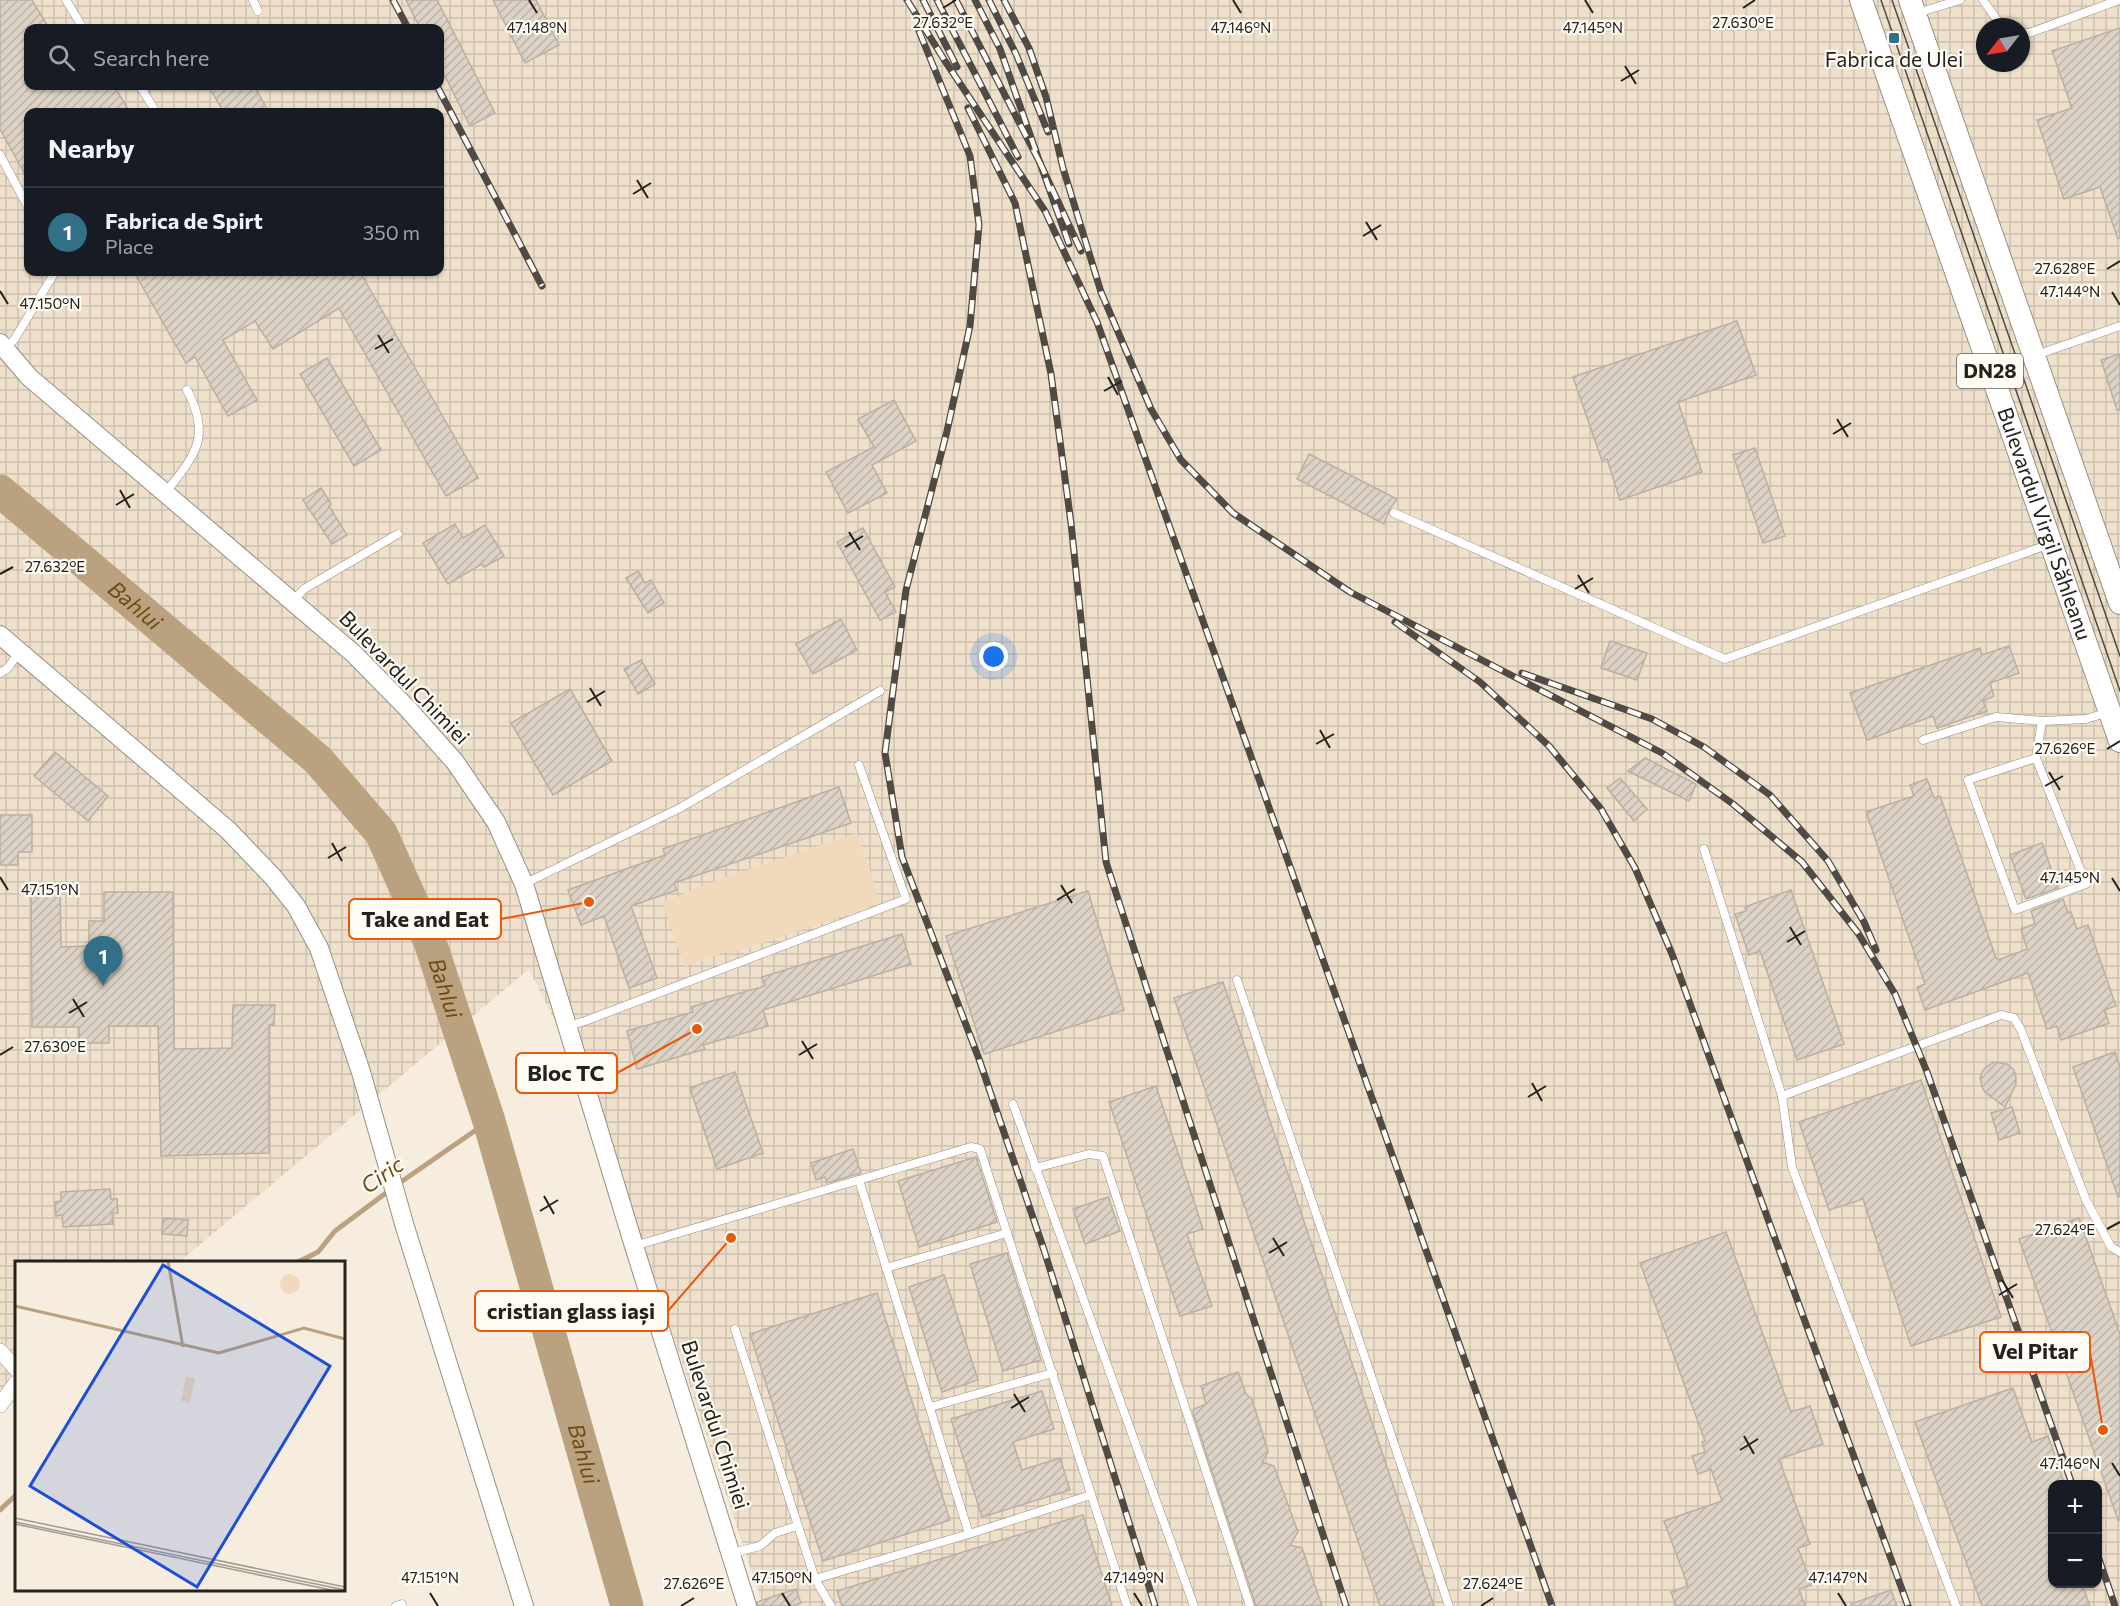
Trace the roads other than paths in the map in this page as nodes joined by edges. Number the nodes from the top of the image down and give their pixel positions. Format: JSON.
{"nodes":[{"id":1,"x":66,"y":0,"type":"edge"},
{"id":2,"x":253,"y":0,"type":"edge"},
{"id":3,"x":1861,"y":0,"type":"edge"},
{"id":4,"x":1960,"y":0,"type":"edge"},
{"id":5,"x":1983,"y":0,"type":"edge"},
{"id":6,"x":2119,"y":0,"type":"edge"},
{"id":7,"x":1913,"y":7,"type":"edge"},
{"id":8,"x":258,"y":11,"type":"dead end"},
{"id":9,"x":1996,"y":18,"type":"edge"},
{"id":10,"x":81,"y":24,"type":"edge"},
{"id":11,"x":2030,"y":33,"type":"edge"},
{"id":12,"x":142,"y":90,"type":"edge"},
{"id":13,"x":154,"y":108,"type":"edge"},
{"id":14,"x":0,"y":155,"type":"edge"},
{"id":15,"x":24,"y":200,"type":"edge"},
{"id":16,"x":52,"y":276,"type":"edge"},
{"id":17,"x":2120,"y":326,"type":"edge"},
{"id":18,"x":2,"y":346,"type":"edge"},
{"id":19,"x":2034,"y":356,"type":"junction"},
{"id":20,"x":188,"y":390,"type":"dead end"},
{"id":21,"x":165,"y":494,"type":"junction"},
{"id":22,"x":1394,"y":513,"type":"dead end"},
{"id":23,"x":398,"y":534,"type":"dead end"},
{"id":24,"x":2050,"y":544,"type":"junction"},
{"id":25,"x":293,"y":601,"type":"junction"},
{"id":26,"x":2120,"y":603,"type":"edge"},
{"id":27,"x":0,"y":635,"type":"edge"},
{"id":28,"x":20,"y":652,"type":"junction"},
{"id":29,"x":0,"y":673,"type":"edge"},
{"id":30,"x":880,"y":691,"type":"dead end"},
{"id":31,"x":2115,"y":710,"type":"edge"},
{"id":32,"x":2042,"y":721,"type":"junction"},
{"id":33,"x":1923,"y":740,"type":"dead end"},
{"id":34,"x":2120,"y":741,"type":"edge"},
{"id":35,"x":2036,"y":758,"type":"junction"},
{"id":36,"x":859,"y":765,"type":"dead end"},
{"id":37,"x":1704,"y":849,"type":"dead end"},
{"id":38,"x":524,"y":884,"type":"junction"},
{"id":39,"x":1238,"y":980,"type":"dead end"},
{"id":40,"x":567,"y":1026,"type":"junction"},
{"id":41,"x":1782,"y":1096,"type":"junction"},
{"id":42,"x":1013,"y":1104,"type":"dead end"},
{"id":43,"x":1035,"y":1168,"type":"junction"},
{"id":44,"x":859,"y":1180,"type":"junction"},
{"id":45,"x":1007,"y":1233,"type":"junction"},
{"id":46,"x":634,"y":1246,"type":"junction"},
{"id":47,"x":2120,"y":1252,"type":"edge"},
{"id":48,"x":886,"y":1268,"type":"junction"},
{"id":49,"x":735,"y":1329,"type":"dead end"},
{"id":50,"x":0,"y":1351,"type":"edge"},
{"id":51,"x":15,"y":1369,"type":"edge"},
{"id":52,"x":1053,"y":1372,"type":"junction"},
{"id":53,"x":15,"y":1384,"type":"edge"},
{"id":54,"x":0,"y":1405,"type":"edge"},
{"id":55,"x":930,"y":1407,"type":"junction"},
{"id":56,"x":1091,"y":1495,"type":"junction"},
{"id":57,"x":797,"y":1526,"type":"junction"},
{"id":58,"x":969,"y":1534,"type":"junction"},
{"id":59,"x":732,"y":1553,"type":"junction"},
{"id":60,"x":815,"y":1578,"type":"junction"},
{"id":61,"x":524,"y":1606,"type":"edge"},
{"id":62,"x":747,"y":1606,"type":"edge"},
{"id":63,"x":831,"y":1606,"type":"edge"},
{"id":64,"x":1127,"y":1606,"type":"edge"},
{"id":65,"x":1194,"y":1606,"type":"edge"},
{"id":66,"x":1250,"y":1606,"type":"edge"},
{"id":67,"x":1449,"y":1606,"type":"edge"},
{"id":68,"x":1956,"y":1606,"type":"edge"}],
"edges":[{"from":1,"to":10,"type":"lane"},
{"from":2,"to":8,"type":"lane"},
{"from":3,"to":24,"type":"main road","name":"Bulevardul Virgil Săhleanu","number":"DN28"},
{"from":4,"to":7,"type":"lane"},
{"from":5,"to":9,"type":"lane"},
{"from":6,"to":11,"type":"lane"},
{"from":7,"to":19,"type":"main road","number":"DN28"},
{"from":12,"to":13,"type":"lane"},
{"from":14,"to":15,"type":"lane"},
{"from":16,"to":18,"type":"lane"},
{"from":17,"to":19,"type":"lane"},
{"from":18,"to":21,"type":"street","name":"Bulevardul Chimiei"},
{"from":19,"to":26,"type":"main road","number":"DN28"},
{"from":20,"to":21,"type":"lane"},
{"from":21,"to":25,"type":"street","name":"Bulevardul Chimiei"},
{"from":22,"to":24,"type":"lane"},
{"from":23,"to":25,"type":"lane"},
{"from":24,"to":31,"type":"main road","name":"Bulevardul Virgil Săhleanu","number":"DN28"},
{"from":25,"to":38,"type":"street","name":"Bulevardul Chimiei"},
{"from":27,"to":28,"type":"street"},
{"from":28,"to":29,"type":"lane"},
{"from":28,"to":61,"type":"street"},
{"from":30,"to":38,"type":"lane"},
{"from":31,"to":32,"type":"lane"},
{"from":31,"to":34,"type":"main road","name":"Bulevardul Virgil Săhleanu","number":"DN28"},
{"from":32,"to":33,"type":"lane"},
{"from":32,"to":35,"type":"lane"},
{"from":35,"to":35,"type":"lane"},
{"from":36,"to":40,"type":"lane"},
{"from":37,"to":41,"type":"lane"},
{"from":38,"to":40,"type":"street","name":"Bulevardul Chimiei"},
{"from":39,"to":67,"type":"lane"},
{"from":40,"to":46,"type":"street","name":"Bulevardul Chimiei"},
{"from":41,"to":47,"type":"lane"},
{"from":41,"to":68,"type":"lane"},
{"from":42,"to":43,"type":"lane"},
{"from":43,"to":65,"type":"lane"},
{"from":43,"to":66,"type":"lane"},
{"from":44,"to":45,"type":"lane"},
{"from":44,"to":46,"type":"lane"},
{"from":44,"to":48,"type":"lane"},
{"from":45,"to":48,"type":"lane"},
{"from":45,"to":52,"type":"lane"},
{"from":46,"to":59,"type":"street","name":"Bulevardul Chimiei"},
{"from":48,"to":55,"type":"lane"},
{"from":49,"to":57,"type":"lane"},
{"from":50,"to":51,"type":"street"},
{"from":52,"to":55,"type":"lane"},
{"from":52,"to":56,"type":"lane"},
{"from":53,"to":54,"type":"street"},
{"from":55,"to":58,"type":"lane"},
{"from":56,"to":58,"type":"lane"},
{"from":56,"to":64,"type":"lane"},
{"from":57,"to":59,"type":"lane"},
{"from":57,"to":60,"type":"lane"},
{"from":58,"to":60,"type":"lane"},
{"from":59,"to":62,"type":"street","name":"Bulevardul Chimiei"},
{"from":60,"to":63,"type":"lane"}]}
